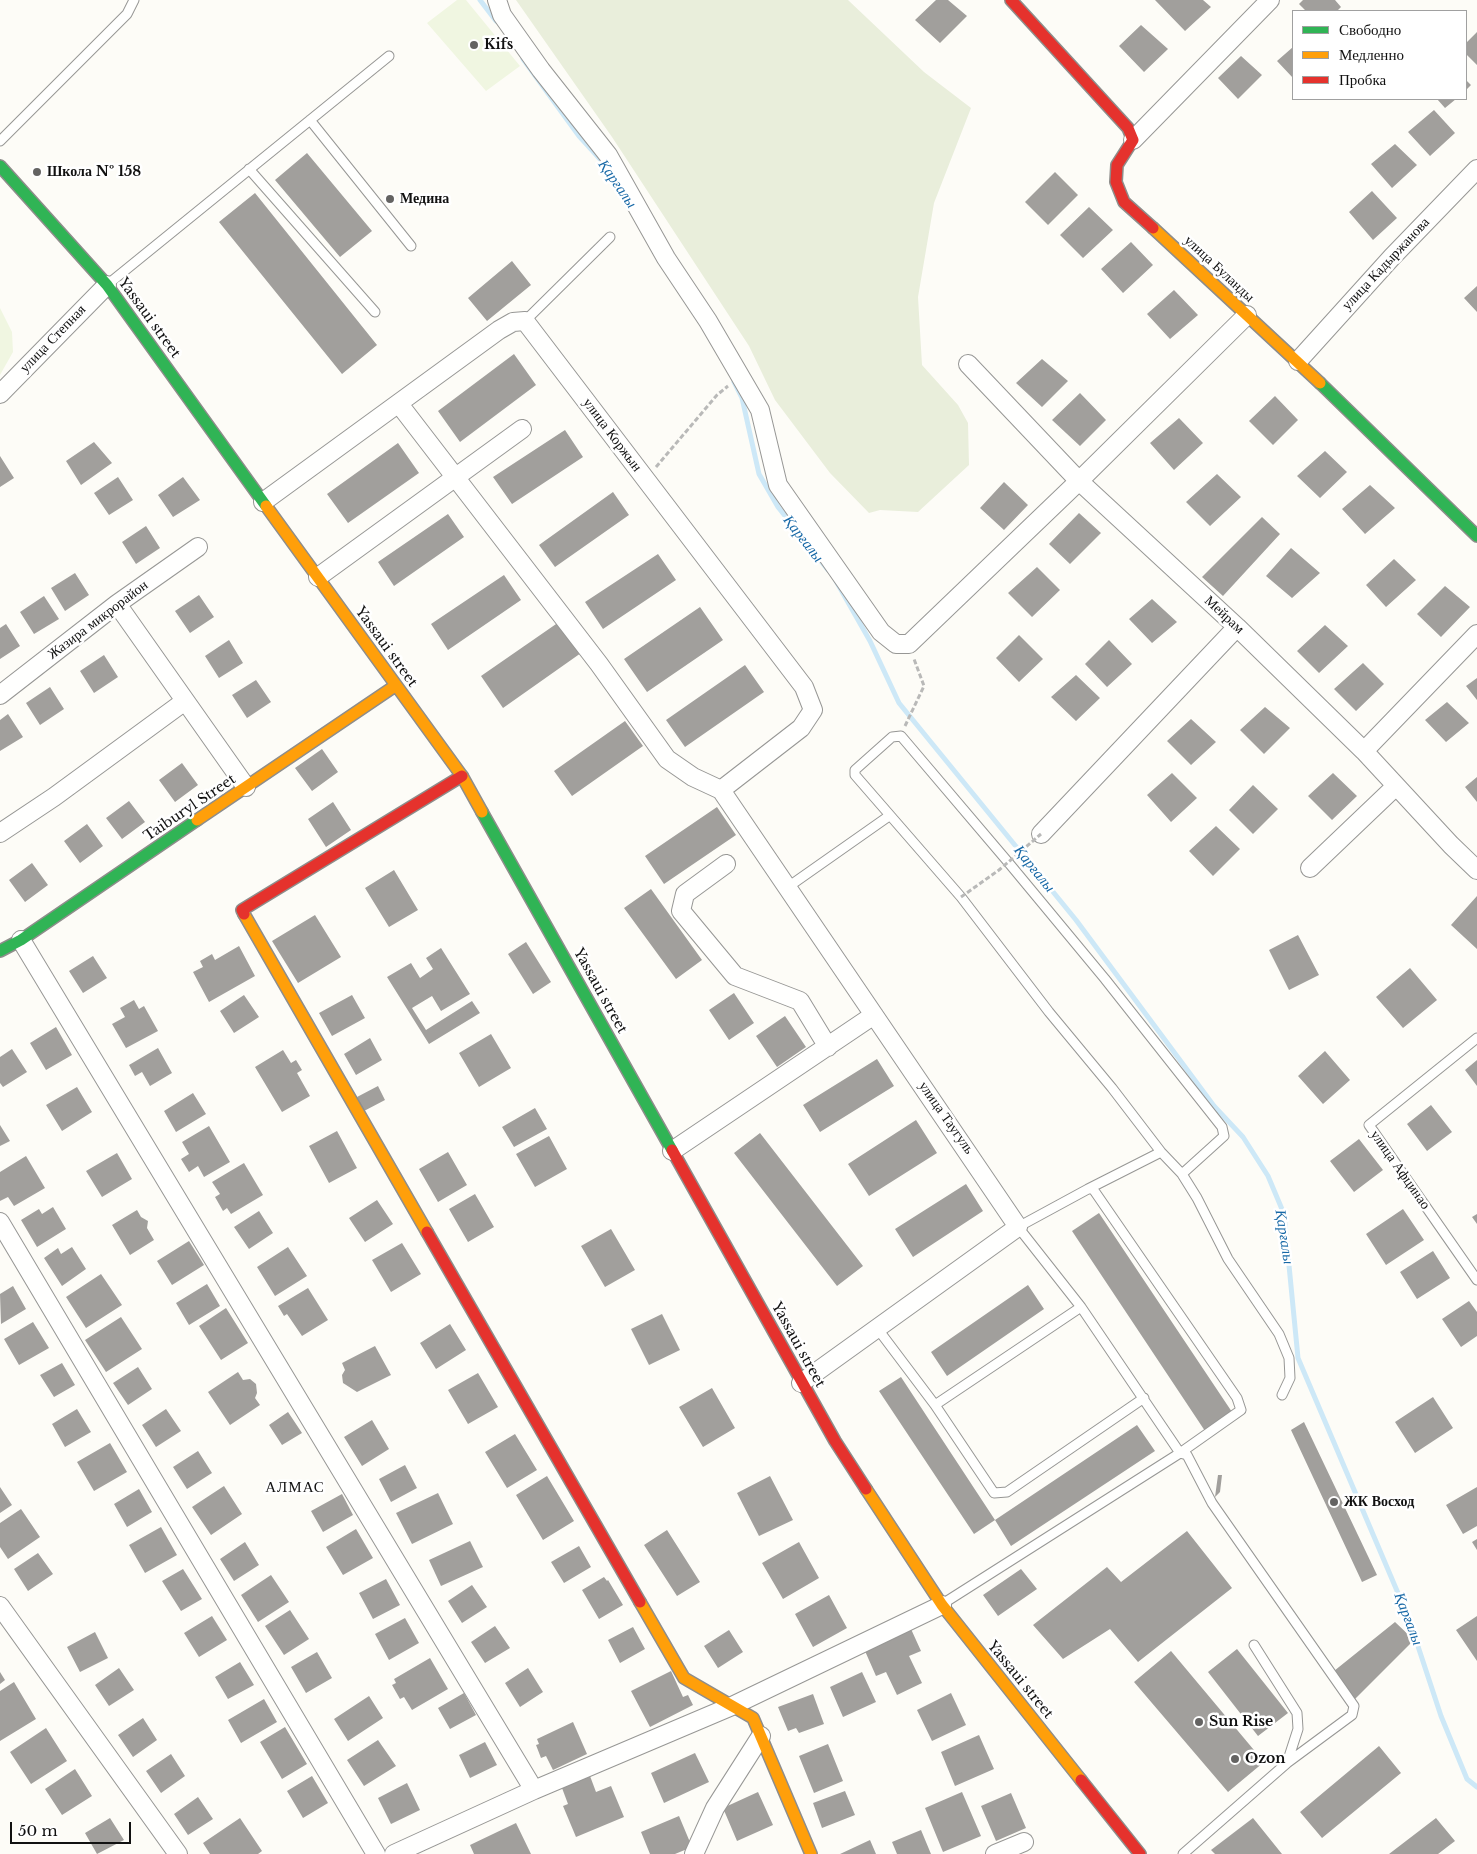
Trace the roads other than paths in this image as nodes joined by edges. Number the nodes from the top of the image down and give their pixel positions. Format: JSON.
{"nodes":[{"id":1,"x":134,"y":0,"type":"edge"},
{"id":2,"x":497,"y":0,"type":"edge"},
{"id":3,"x":1011,"y":0,"type":"edge"},
{"id":4,"x":1270,"y":0,"type":"edge"},
{"id":5,"x":389,"y":56,"type":"dead end"},
{"id":6,"x":310,"y":120,"type":"junction"},
{"id":7,"x":1133,"y":140,"type":"junction"},
{"id":8,"x":0,"y":141,"type":"edge"},
{"id":9,"x":0,"y":166,"type":"edge"},
{"id":10,"x":250,"y":169,"type":"junction"},
{"id":11,"x":1477,"y":169,"type":"edge"},
{"id":12,"x":610,"y":237,"type":"dead end"},
{"id":13,"x":411,"y":246,"type":"dead end"},
{"id":14,"x":107,"y":285,"type":"junction"},
{"id":15,"x":375,"y":312,"type":"dead end"},
{"id":16,"x":1247,"y":315,"type":"junction"},
{"id":17,"x":525,"y":321,"type":"junction"},
{"id":18,"x":1298,"y":361,"type":"junction"},
{"id":19,"x":968,"y":364,"type":"dead end"},
{"id":20,"x":0,"y":394,"type":"edge"},
{"id":21,"x":400,"y":404,"type":"junction"},
{"id":22,"x":522,"y":429,"type":"dead end"},
{"id":23,"x":456,"y":476,"type":"junction"},
{"id":24,"x":1079,"y":481,"type":"junction"},
{"id":25,"x":263,"y":502,"type":"junction"},
{"id":26,"x":1477,"y":536,"type":"edge"},
{"id":27,"x":198,"y":547,"type":"dead end"},
{"id":28,"x":318,"y":577,"type":"junction"},
{"id":29,"x":117,"y":604,"type":"junction"},
{"id":30,"x":1237,"y":628,"type":"junction"},
{"id":31,"x":1477,"y":634,"type":"edge"},
{"id":32,"x":395,"y":686,"type":"junction"},
{"id":33,"x":0,"y":695,"type":"edge"},
{"id":34,"x":185,"y":701,"type":"junction"},
{"id":35,"x":1364,"y":750,"type":"junction"},
{"id":36,"x":462,"y":776,"type":"junction"},
{"id":37,"x":1396,"y":786,"type":"junction"},
{"id":38,"x":246,"y":787,"type":"junction"},
{"id":39,"x":721,"y":790,"type":"junction"},
{"id":40,"x":889,"y":816,"type":"junction"},
{"id":41,"x":0,"y":833,"type":"edge"},
{"id":42,"x":1041,"y":834,"type":"road end"},
{"id":43,"x":726,"y":864,"type":"dead end"},
{"id":44,"x":1310,"y":868,"type":"dead end"},
{"id":45,"x":1477,"y":870,"type":"edge"},
{"id":46,"x":788,"y":887,"type":"junction"},
{"id":47,"x":21,"y":940,"type":"junction"},
{"id":48,"x":0,"y":951,"type":"edge"},
{"id":49,"x":874,"y":1014,"type":"junction"},
{"id":50,"x":1477,"y":1038,"type":"edge"},
{"id":51,"x":828,"y":1047,"type":"junction"},
{"id":52,"x":672,"y":1151,"type":"junction"},
{"id":53,"x":1160,"y":1152,"type":"junction"},
{"id":54,"x":1182,"y":1174,"type":"junction"},
{"id":55,"x":1088,"y":1188,"type":"junction"},
{"id":56,"x":0,"y":1222,"type":"edge"},
{"id":57,"x":1018,"y":1227,"type":"junction"},
{"id":58,"x":1477,"y":1280,"type":"edge"},
{"id":59,"x":1081,"y":1307,"type":"junction"},
{"id":60,"x":877,"y":1328,"type":"junction"},
{"id":61,"x":801,"y":1382,"type":"junction"},
{"id":62,"x":1282,"y":1395,"type":"dead end"},
{"id":63,"x":1144,"y":1398,"type":"junction"},
{"id":64,"x":935,"y":1405,"type":"junction"},
{"id":65,"x":1180,"y":1453,"type":"junction"},
{"id":66,"x":942,"y":1605,"type":"junction"},
{"id":67,"x":0,"y":1606,"type":"edge"},
{"id":68,"x":1254,"y":1645,"type":"dead end"},
{"id":69,"x":732,"y":1706,"type":"junction"},
{"id":70,"x":761,"y":1736,"type":"junction"},
{"id":71,"x":1286,"y":1763,"type":"junction"},
{"id":72,"x":534,"y":1790,"type":"junction"},
{"id":73,"x":1024,"y":1842,"type":"dead end"},
{"id":74,"x":178,"y":1854,"type":"edge"},
{"id":75,"x":376,"y":1854,"type":"edge"},
{"id":76,"x":394,"y":1854,"type":"edge"},
{"id":77,"x":694,"y":1854,"type":"edge"},
{"id":78,"x":811,"y":1854,"type":"edge"},
{"id":79,"x":995,"y":1854,"type":"edge"},
{"id":80,"x":1140,"y":1854,"type":"edge"},
{"id":81,"x":1183,"y":1854,"type":"edge"}],
"edges":[{"from":1,"to":8,"type":"lane"},
{"from":2,"to":24,"type":"street"},
{"from":3,"to":7,"type":"street"},
{"from":4,"to":7,"type":"street"},
{"from":5,"to":6,"type":"lane"},
{"from":6,"to":10,"type":"lane"},
{"from":6,"to":13,"type":"lane"},
{"from":7,"to":16,"type":"street","name":"улица Буланды"},
{"from":9,"to":14,"type":"street","name":"Yassaui street"},
{"from":10,"to":14,"type":"lane"},
{"from":10,"to":15,"type":"lane"},
{"from":11,"to":18,"type":"street","name":"улица Кадыржанова"},
{"from":12,"to":17,"type":"lane"},
{"from":14,"to":20,"type":"street","name":"улица Степная"},
{"from":14,"to":25,"type":"street","name":"Yassaui street"},
{"from":16,"to":18,"type":"street","name":"улица Буланды"},
{"from":16,"to":24,"type":"street"},
{"from":17,"to":21,"type":"street"},
{"from":17,"to":39,"type":"street","name":"улица Коржын"},
{"from":18,"to":26,"type":"street","name":"улица Буланды"},
{"from":19,"to":24,"type":"street","name":"Мейрам"},
{"from":21,"to":23,"type":"street"},
{"from":21,"to":25,"type":"street"},
{"from":22,"to":23,"type":"street"},
{"from":23,"to":28,"type":"street"},
{"from":23,"to":39,"type":"street"},
{"from":24,"to":30,"type":"street","name":"Мейрам"},
{"from":25,"to":28,"type":"street","name":"Yassaui street"},
{"from":27,"to":29,"type":"street","name":"Жазира микрорайон"},
{"from":28,"to":32,"type":"street","name":"Yassaui street"},
{"from":29,"to":33,"type":"street","name":"Жазира микрорайон"},
{"from":29,"to":34,"type":"street"},
{"from":30,"to":35,"type":"street","name":"Мейрам"},
{"from":30,"to":42,"type":"street"},
{"from":31,"to":35,"type":"street"},
{"from":32,"to":36,"type":"street","name":"Yassaui street"},
{"from":32,"to":38,"type":"street","name":"Taiburyl Street"},
{"from":34,"to":38,"type":"street"},
{"from":34,"to":41,"type":"street"},
{"from":35,"to":37,"type":"street","name":"Мейрам"},
{"from":36,"to":52,"type":"street","name":"Yassaui street"},
{"from":36,"to":69,"type":"street"},
{"from":37,"to":44,"type":"street"},
{"from":37,"to":45,"type":"street","name":"Мейрам"},
{"from":38,"to":47,"type":"street","name":"Taiburyl Street"},
{"from":39,"to":46,"type":"street","name":"улица Таугуль"},
{"from":40,"to":46,"type":"lane"},
{"from":40,"to":53,"type":"lane"},
{"from":40,"to":54,"type":"lane"},
{"from":43,"to":51,"type":"street"},
{"from":46,"to":49,"type":"street","name":"улица Таугуль"},
{"from":47,"to":48,"type":"street","name":"Taiburyl Street"},
{"from":47,"to":72,"type":"street"},
{"from":49,"to":51,"type":"street"},
{"from":49,"to":57,"type":"street","name":"улица Таугуль"},
{"from":50,"to":58,"type":"lane","name":"улица Афцинао"},
{"from":51,"to":52,"type":"street"},
{"from":52,"to":61,"type":"street","name":"Yassaui street"},
{"from":53,"to":54,"type":"lane"},
{"from":53,"to":55,"type":"lane"},
{"from":54,"to":62,"type":"lane"},
{"from":55,"to":57,"type":"lane"},
{"from":55,"to":65,"type":"lane"},
{"from":56,"to":75,"type":"street"},
{"from":57,"to":59,"type":"lane"},
{"from":57,"to":60,"type":"street"},
{"from":59,"to":63,"type":"lane"},
{"from":59,"to":64,"type":"lane"},
{"from":60,"to":61,"type":"street"},
{"from":60,"to":64,"type":"lane"},
{"from":61,"to":66,"type":"street","name":"Yassaui street"},
{"from":63,"to":64,"type":"lane"},
{"from":63,"to":65,"type":"lane"},
{"from":65,"to":66,"type":"lane"},
{"from":65,"to":71,"type":"lane"},
{"from":66,"to":69,"type":"street"},
{"from":66,"to":80,"type":"street","name":"Yassaui street"},
{"from":67,"to":74,"type":"street"},
{"from":68,"to":71,"type":"lane"},
{"from":69,"to":70,"type":"street"},
{"from":69,"to":72,"type":"street"},
{"from":70,"to":77,"type":"street"},
{"from":70,"to":78,"type":"street"},
{"from":71,"to":81,"type":"lane"},
{"from":72,"to":76,"type":"street"},
{"from":73,"to":79,"type":"street"}]}
